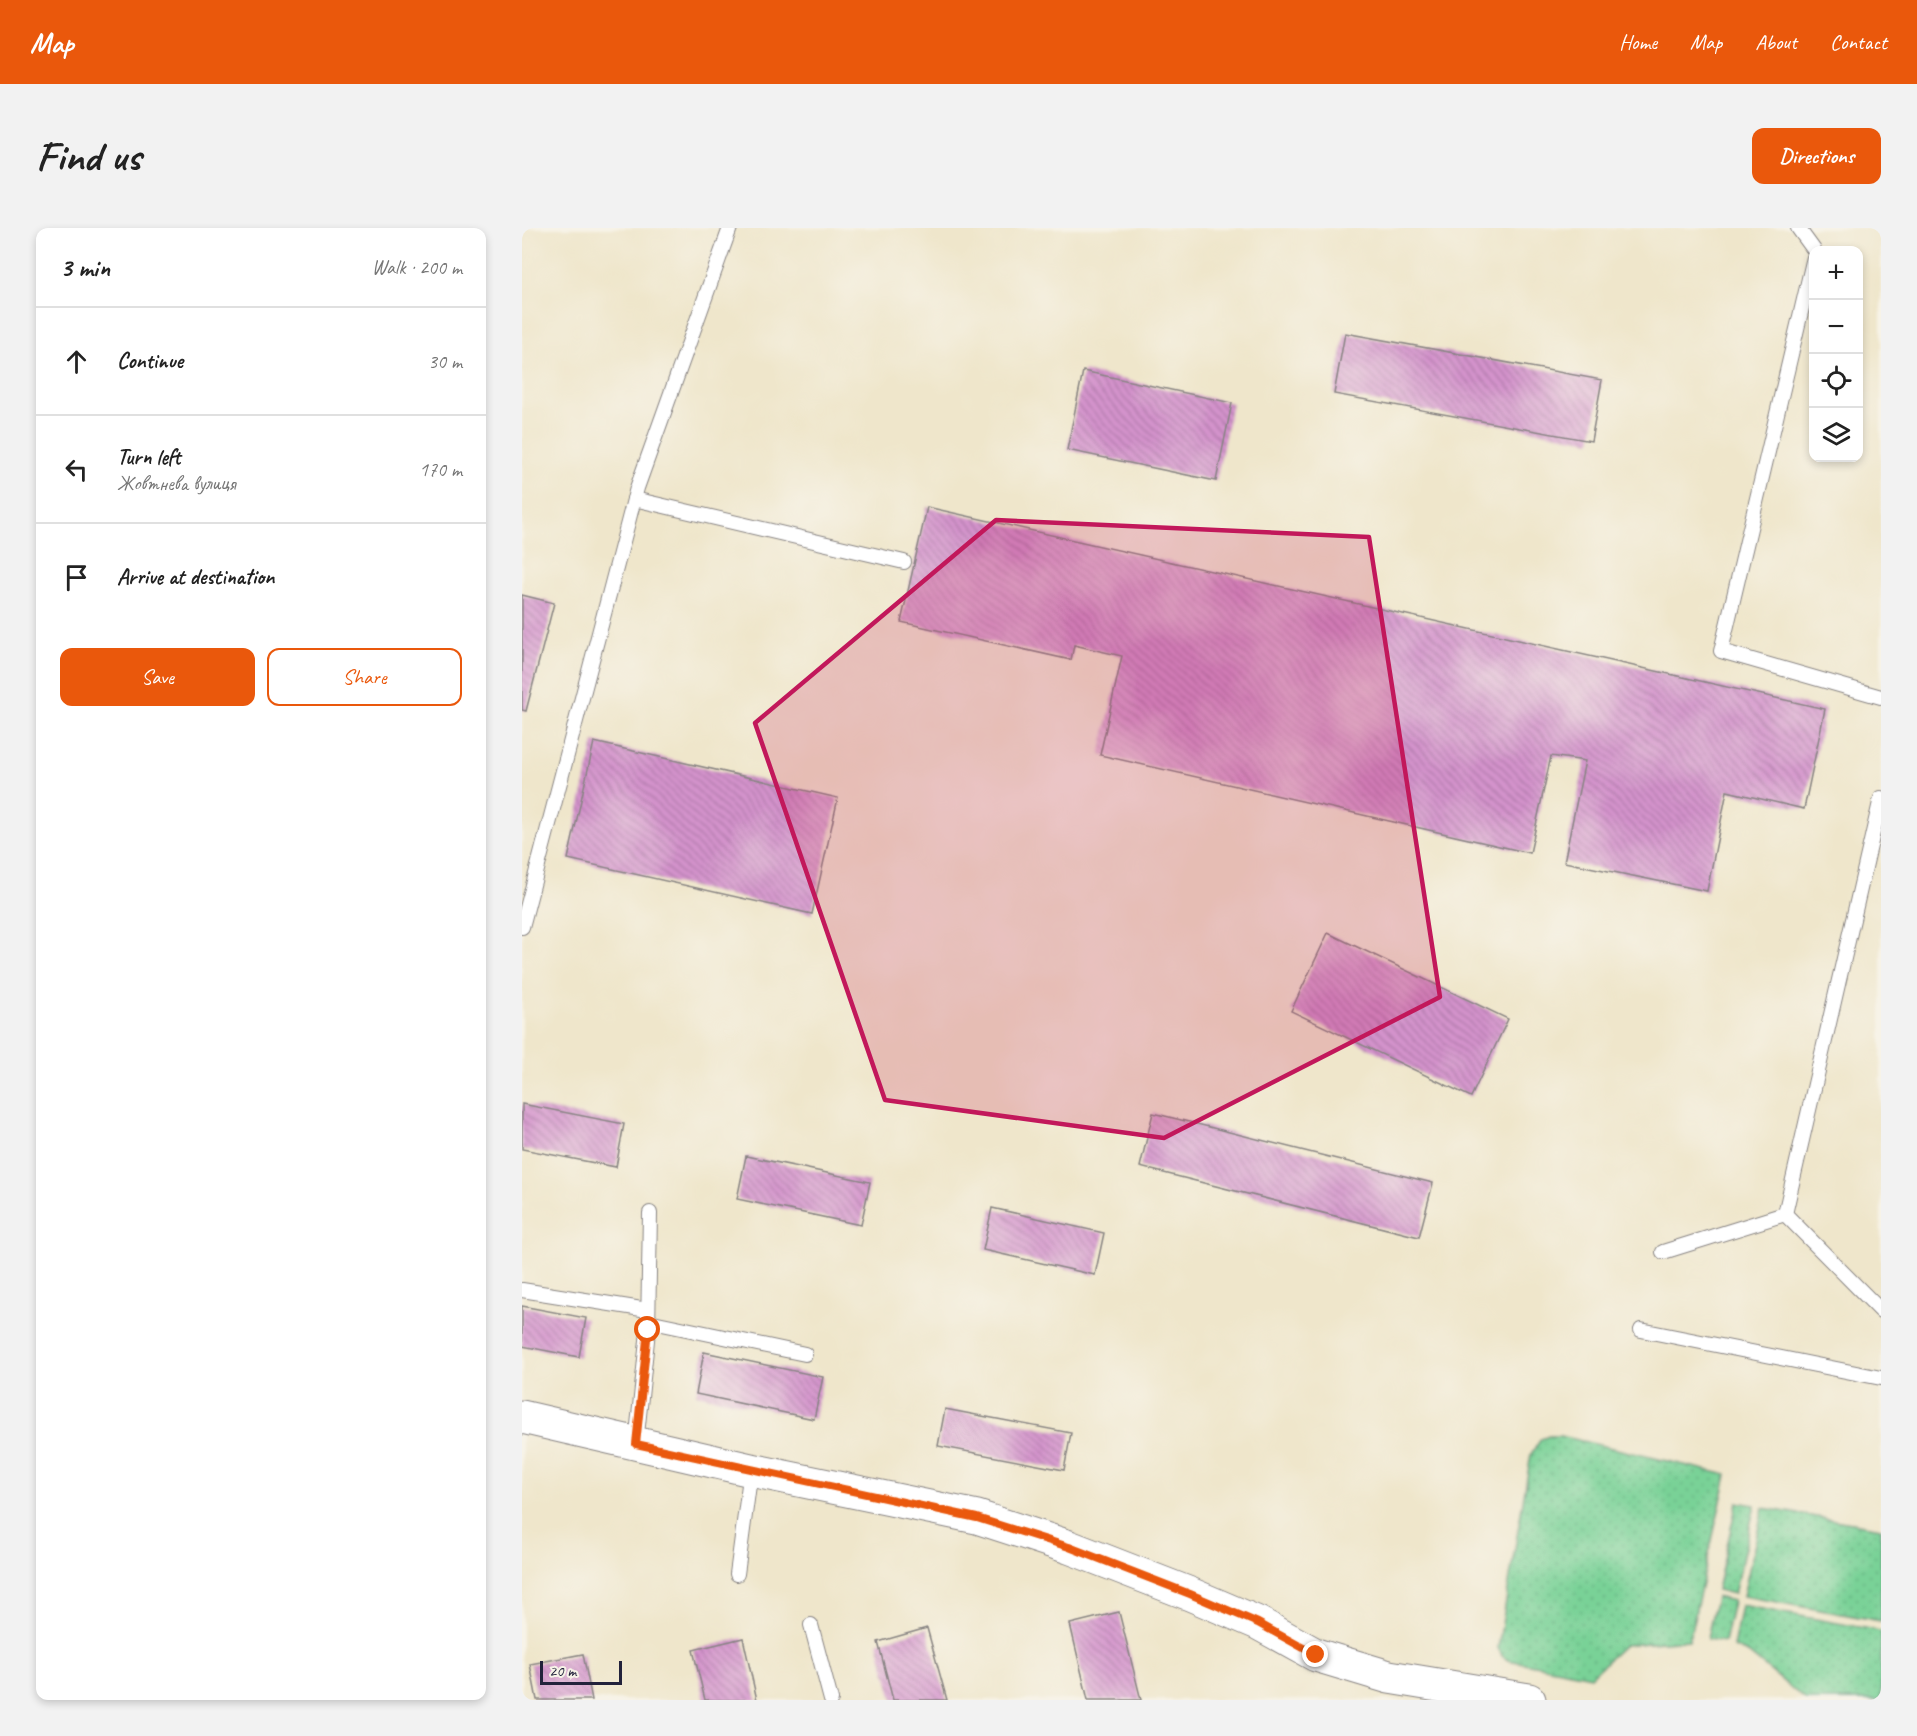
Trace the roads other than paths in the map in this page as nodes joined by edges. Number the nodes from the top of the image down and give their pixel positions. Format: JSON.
{"nodes":[{"id":1,"x":730,"y":228,"type":"edge"},
{"id":2,"x":1798,"y":228,"type":"edge"},
{"id":3,"x":1811,"y":246,"type":"edge"},
{"id":4,"x":1809,"y":278,"type":"edge"},
{"id":5,"x":634,"y":499,"type":"junction"},
{"id":6,"x":904,"y":562,"type":"dead end"},
{"id":7,"x":1881,"y":697,"type":"edge"},
{"id":8,"x":1881,"y":798,"type":"edge"},
{"id":9,"x":522,"y":927,"type":"edge"},
{"id":10,"x":650,"y":1213,"type":"dead end"},
{"id":11,"x":1785,"y":1214,"type":"junction"},
{"id":12,"x":1663,"y":1252,"type":"dead end"},
{"id":13,"x":522,"y":1290,"type":"edge"},
{"id":14,"x":1881,"y":1311,"type":"edge"},
{"id":15,"x":648,"y":1316,"type":"junction"},
{"id":16,"x":1641,"y":1330,"type":"dead end"},
{"id":17,"x":805,"y":1354,"type":"dead end"},
{"id":18,"x":1881,"y":1378,"type":"edge"},
{"id":19,"x":522,"y":1417,"type":"edge"},
{"id":20,"x":636,"y":1444,"type":"junction"},
{"id":21,"x":751,"y":1470,"type":"junction"},
{"id":22,"x":737,"y":1574,"type":"dead end"},
{"id":23,"x":811,"y":1625,"type":"dead end"},
{"id":24,"x":831,"y":1700,"type":"edge"},
{"id":25,"x":1529,"y":1700,"type":"edge"}],
"edges":[{"from":1,"to":5,"type":"lane"},
{"from":2,"to":3,"type":"lane"},
{"from":4,"to":7,"type":"lane"},
{"from":5,"to":6,"type":"lane"},
{"from":5,"to":9,"type":"lane"},
{"from":8,"to":11,"type":"lane"},
{"from":10,"to":15,"type":"lane"},
{"from":11,"to":12,"type":"lane"},
{"from":11,"to":14,"type":"lane"},
{"from":13,"to":15,"type":"lane"},
{"from":15,"to":17,"type":"lane"},
{"from":15,"to":20,"type":"lane"},
{"from":16,"to":18,"type":"lane"},
{"from":19,"to":20,"type":"street"},
{"from":20,"to":21,"type":"street"},
{"from":21,"to":22,"type":"lane"},
{"from":21,"to":25,"type":"street"},
{"from":23,"to":24,"type":"lane"}]}
